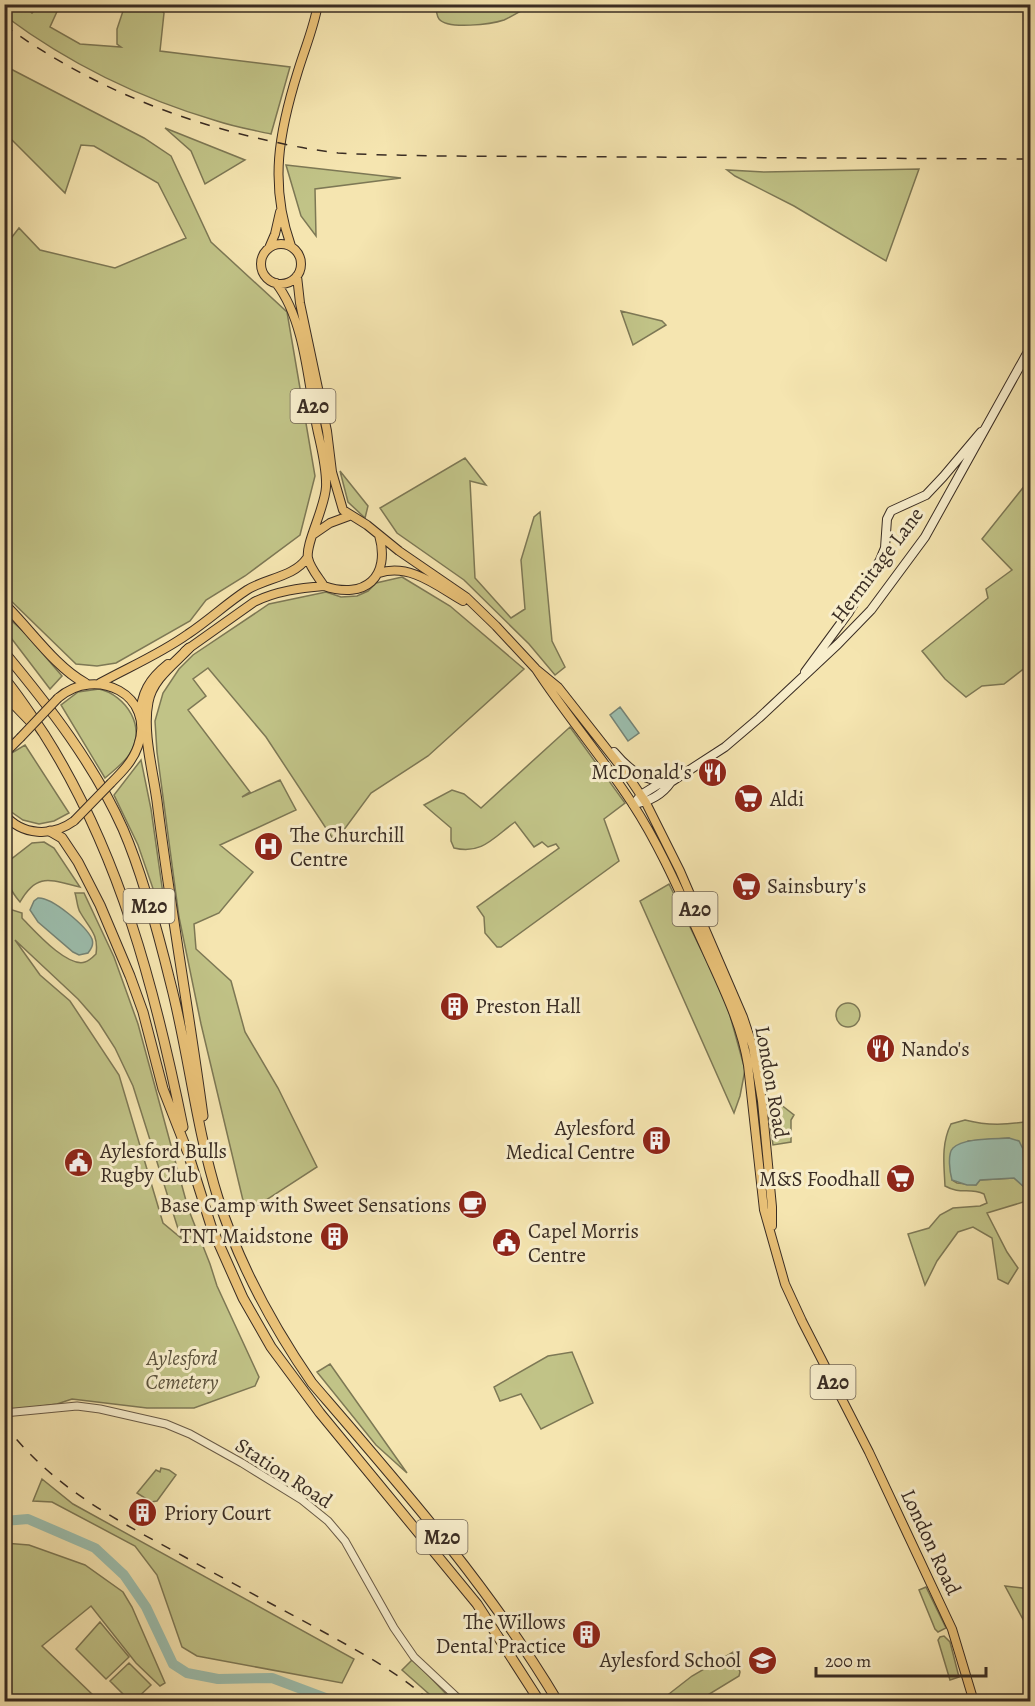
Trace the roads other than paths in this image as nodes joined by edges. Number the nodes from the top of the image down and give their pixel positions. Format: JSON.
{"nodes":[{"id":1,"x":318,"y":4,"type":"edge"},
{"id":2,"x":280,"y":210,"type":"junction"},
{"id":3,"x":291,"y":246,"type":"junction"},
{"id":4,"x":269,"y":248,"type":"junction"},
{"id":5,"x":297,"y":276,"type":"junction"},
{"id":6,"x":276,"y":283,"type":"junction"},
{"id":7,"x":1030,"y":348,"type":"edge"},
{"id":8,"x":992,"y":418,"type":"junction"},
{"id":9,"x":349,"y":516,"type":"junction"},
{"id":10,"x":314,"y":534,"type":"junction"},
{"id":11,"x":379,"y":534,"type":"junction"},
{"id":12,"x":307,"y":558,"type":"junction"},
{"id":13,"x":379,"y":573,"type":"junction"},
{"id":14,"x":324,"y":586,"type":"junction"},
{"id":15,"x":4,"y":604,"type":"edge"},
{"id":16,"x":479,"y":610,"type":"junction"},
{"id":17,"x":189,"y":648,"type":"junction"},
{"id":18,"x":4,"y":654,"type":"edge"},
{"id":19,"x":536,"y":669,"type":"junction"},
{"id":20,"x":4,"y":678,"type":"edge"},
{"id":21,"x":99,"y":683,"type":"junction"},
{"id":22,"x":84,"y":684,"type":"junction"},
{"id":23,"x":795,"y":685,"type":"junction"},
{"id":24,"x":4,"y":694,"type":"edge"},
{"id":25,"x":140,"y":717,"type":"junction"},
{"id":26,"x":142,"y":728,"type":"junction"},
{"id":27,"x":594,"y":732,"type":"junction"},
{"id":28,"x":46,"y":738,"type":"junction"},
{"id":29,"x":4,"y":754,"type":"edge"},
{"id":30,"x":150,"y":759,"type":"junction"},
{"id":31,"x":666,"y":782,"type":"junction"},
{"id":32,"x":643,"y":799,"type":"junction"},
{"id":33,"x":633,"y":804,"type":"junction"},
{"id":34,"x":4,"y":814,"type":"edge"},
{"id":35,"x":50,"y":831,"type":"junction"},
{"id":36,"x":188,"y":1153,"type":"junction"},
{"id":37,"x":208,"y":1161,"type":"junction"},
{"id":38,"x":772,"y":1239,"type":"junction"},
{"id":39,"x":4,"y":1413,"type":"edge"},
{"id":40,"x":462,"y":1701,"type":"edge"},
{"id":41,"x":540,"y":1701,"type":"edge"},
{"id":42,"x":558,"y":1701,"type":"edge"},
{"id":43,"x":975,"y":1701,"type":"edge"}],
"edges":[{"from":1,"to":2,"type":"main road"},
{"from":2,"to":3,"type":"main road"},
{"from":2,"to":4,"type":"main road"},
{"from":3,"to":4,"type":"main road"},
{"from":3,"to":5,"type":"main road"},
{"from":4,"to":6,"type":"main road"},
{"from":5,"to":6,"type":"main road"},
{"from":5,"to":9,"type":"main road","number":"A20"},
{"from":6,"to":10,"type":"main road","number":"A20"},
{"from":7,"to":8,"type":"main road","name":"Hermitage Lane"},
{"from":8,"to":23,"type":"main road","name":"Hermitage Lane"},
{"from":8,"to":23,"type":"main road"},
{"from":9,"to":10,"type":"main road"},
{"from":9,"to":11,"type":"main road"},
{"from":10,"to":12,"type":"main road"},
{"from":11,"to":13,"type":"main road"},
{"from":11,"to":16,"type":"main road","name":"London Road","number":"A20"},
{"from":12,"to":14,"type":"main road"},
{"from":12,"to":21,"type":"main road"},
{"from":13,"to":14,"type":"main road"},
{"from":13,"to":16,"type":"main road","name":"London Road","number":"A20"},
{"from":14,"to":17,"type":"main road"},
{"from":15,"to":22,"type":"highway"},
{"from":16,"to":19,"type":"main road","name":"London Road","number":"A20"},
{"from":17,"to":25,"type":"main road"},
{"from":17,"to":30,"type":"highway","number":"M20"},
{"from":18,"to":37,"type":"highway","number":"M20"},
{"from":19,"to":27,"type":"main road","name":"London Road","number":"A20"},
{"from":19,"to":33,"type":"main road","name":"London Road","number":"A20"},
{"from":20,"to":28,"type":"highway","number":"M20"},
{"from":21,"to":22,"type":"main road"},
{"from":21,"to":25,"type":"main road"},
{"from":22,"to":29,"type":"main road","bridge":true},
{"from":23,"to":31,"type":"main road","name":"Hermitage Lane"},
{"from":24,"to":28,"type":"highway","number":"M20"},
{"from":25,"to":26,"type":"main road"},
{"from":26,"to":30,"type":"highway","number":"M20"},
{"from":26,"to":35,"type":"main road","bridge":true},
{"from":27,"to":31,"type":"main road"},
{"from":27,"to":32,"type":"main road","name":"London Road","number":"A20"},
{"from":28,"to":36,"type":"highway","number":"M20"},
{"from":30,"to":37,"type":"highway","number":"M20"},
{"from":31,"to":32,"type":"main road","name":"Hermitage Lane"},
{"from":32,"to":33,"type":"main road","name":"Hermitage Lane"},
{"from":32,"to":38,"type":"main road","name":"London Road","number":"A20"},
{"from":33,"to":38,"type":"main road","name":"London Road","number":"A20"},
{"from":34,"to":35,"type":"main road"},
{"from":35,"to":36,"type":"highway","number":"M20"},
{"from":36,"to":41,"type":"highway","number":"M20"},
{"from":37,"to":42,"type":"highway","number":"M20"},
{"from":38,"to":43,"type":"main road","name":"London Road","number":"A20"},
{"from":39,"to":40,"type":"street","name":"Station Road"}]}
